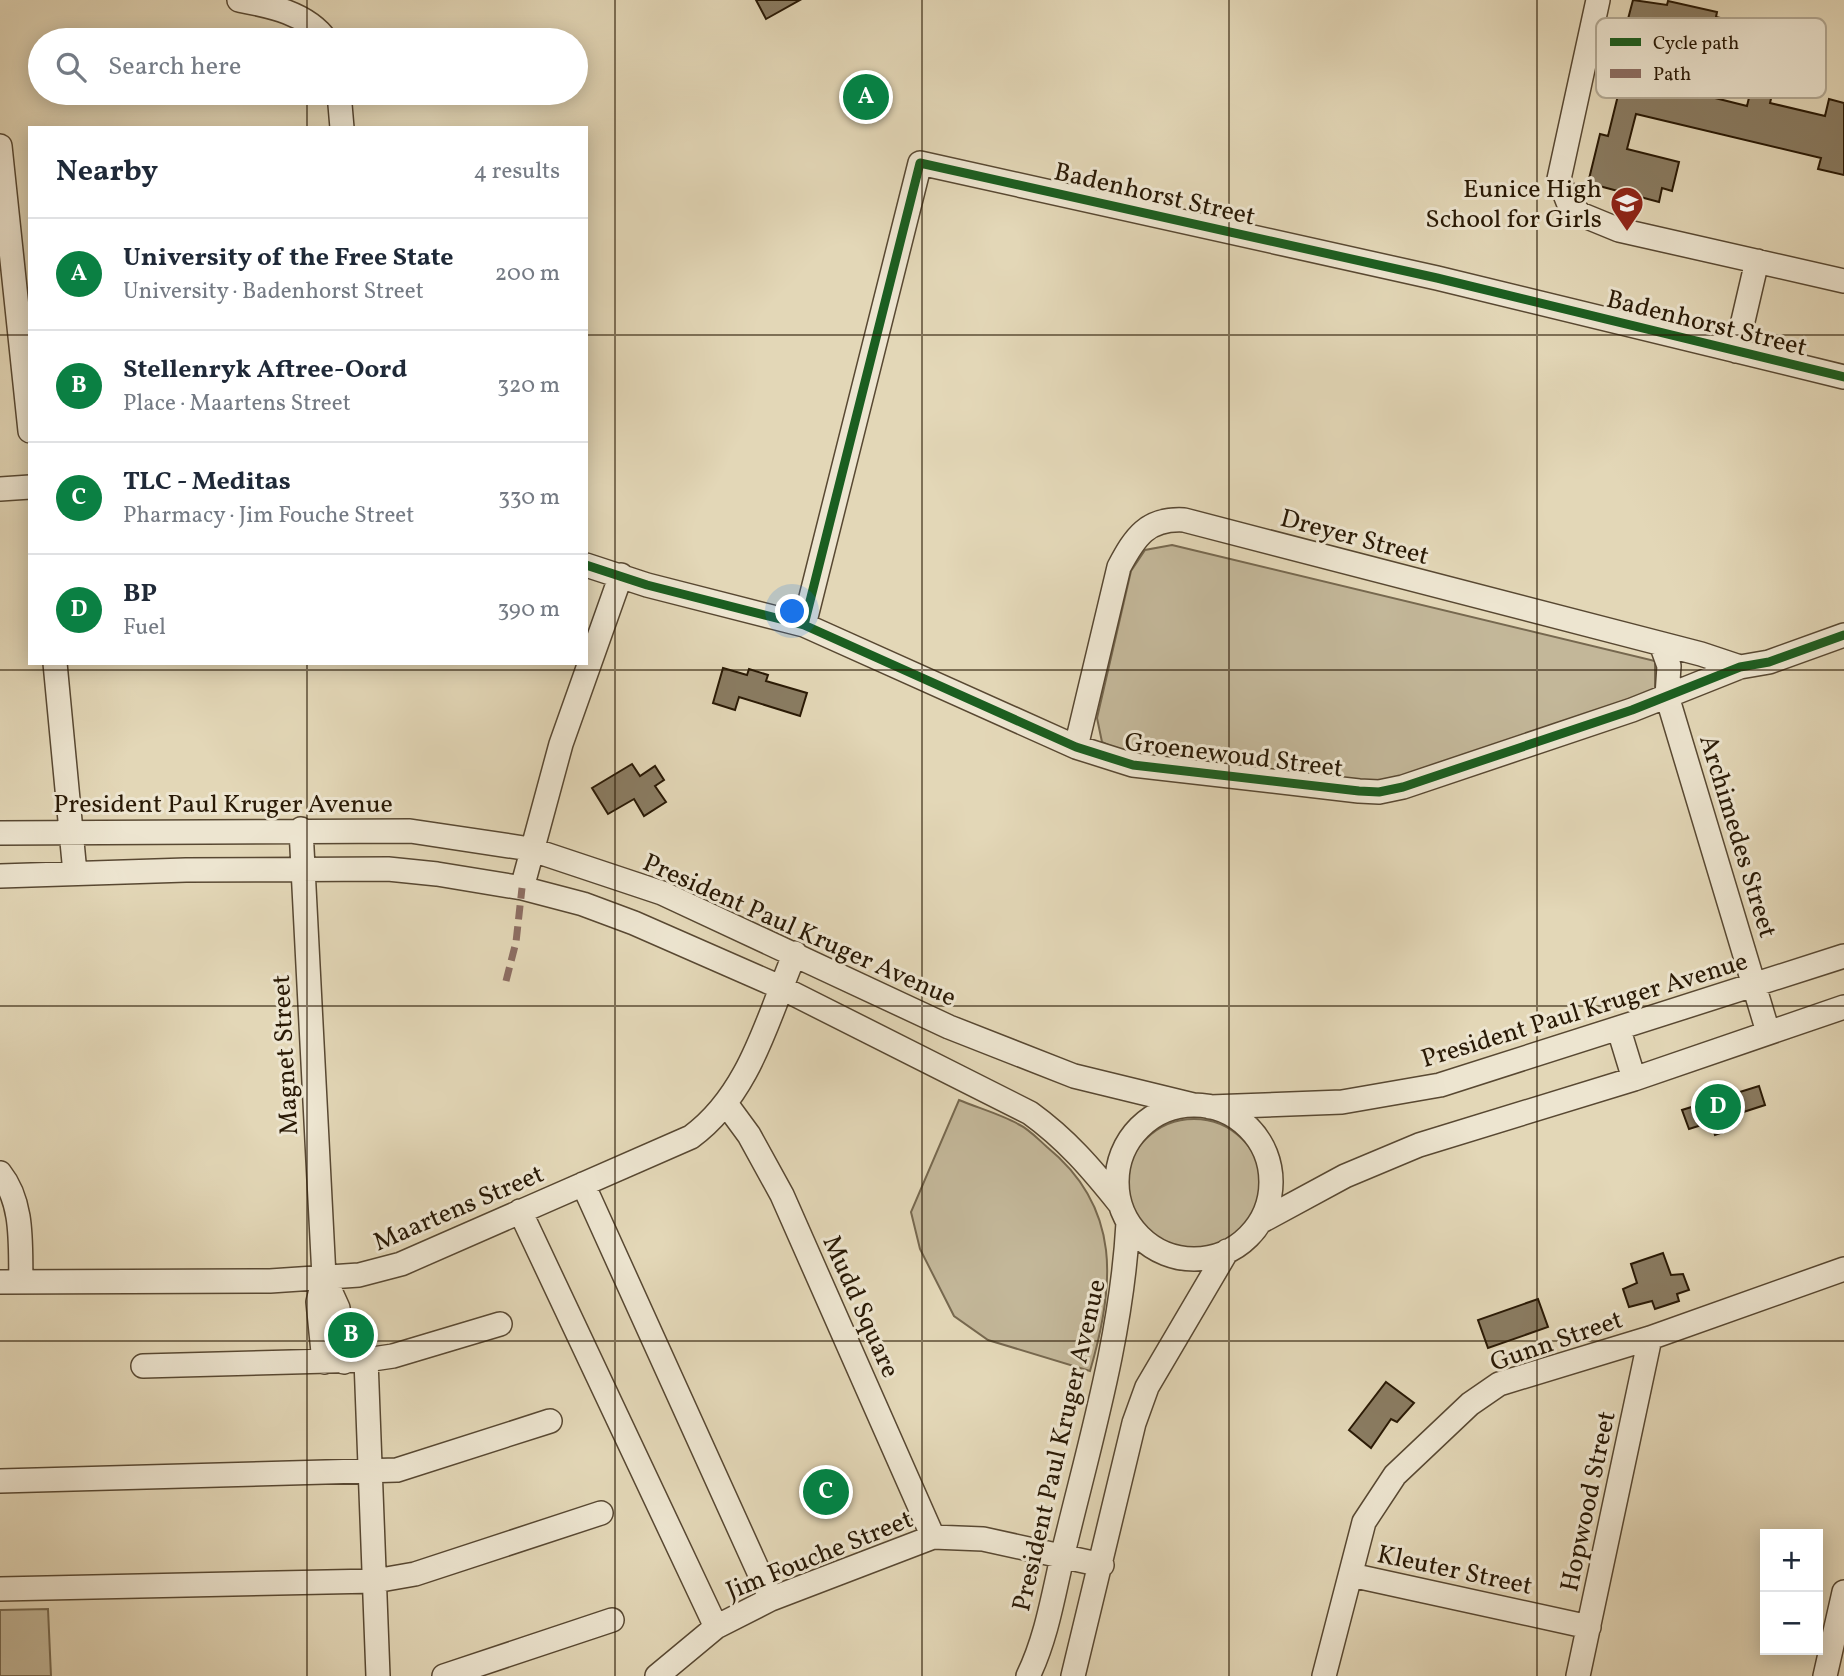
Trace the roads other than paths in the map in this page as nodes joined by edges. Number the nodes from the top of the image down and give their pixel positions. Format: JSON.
{"nodes":[{"id":1,"x":239,"y":0,"type":"edge"},
{"id":2,"x":1598,"y":0,"type":"edge"},
{"id":3,"x":316,"y":28,"type":"edge"},
{"id":4,"x":340,"y":105,"type":"edge"},
{"id":5,"x":342,"y":126,"type":"edge"},
{"id":6,"x":0,"y":146,"type":"edge"},
{"id":7,"x":1757,"y":261,"type":"junction"},
{"id":8,"x":1844,"y":281,"type":"edge"},
{"id":9,"x":1736,"y":351,"type":"junction"},
{"id":10,"x":1844,"y":377,"type":"edge"},
{"id":11,"x":28,"y":412,"type":"edge"},
{"id":12,"x":28,"y":487,"type":"edge"},
{"id":13,"x":0,"y":489,"type":"edge"},
{"id":14,"x":588,"y":566,"type":"edge"},
{"id":15,"x":621,"y":575,"type":"junction"},
{"id":16,"x":804,"y":625,"type":"junction"},
{"id":17,"x":1844,"y":635,"type":"edge"},
{"id":18,"x":1661,"y":644,"type":"junction"},
{"id":19,"x":55,"y":665,"type":"edge"},
{"id":20,"x":1740,"y":667,"type":"junction"},
{"id":21,"x":1667,"y":696,"type":"junction"},
{"id":22,"x":1087,"y":751,"type":"junction"},
{"id":23,"x":72,"y":830,"type":"junction"},
{"id":24,"x":301,"y":830,"type":"junction"},
{"id":25,"x":0,"y":833,"type":"edge"},
{"id":26,"x":530,"y":849,"type":"junction"},
{"id":27,"x":303,"y":868,"type":"junction"},
{"id":28,"x":75,"y":873,"type":"junction"},
{"id":29,"x":0,"y":876,"type":"edge"},
{"id":30,"x":522,"y":888,"type":"junction"},
{"id":31,"x":795,"y":953,"type":"junction"},
{"id":32,"x":1844,"y":956,"type":"edge"},
{"id":33,"x":1755,"y":986,"type":"junction"},
{"id":34,"x":780,"y":987,"type":"junction"},
{"id":35,"x":1844,"y":1007,"type":"edge"},
{"id":36,"x":1619,"y":1030,"type":"junction"},
{"id":37,"x":1768,"y":1032,"type":"junction"},
{"id":38,"x":1634,"y":1079,"type":"junction"},
{"id":39,"x":727,"y":1105,"type":"junction"},
{"id":40,"x":1202,"y":1106,"type":"junction"},
{"id":41,"x":0,"y":1173,"type":"edge"},
{"id":42,"x":583,"y":1184,"type":"junction"},
{"id":43,"x":520,"y":1211,"type":"junction"},
{"id":44,"x":1124,"y":1213,"type":"junction"},
{"id":45,"x":1260,"y":1222,"type":"junction"},
{"id":46,"x":1227,"y":1251,"type":"junction"},
{"id":47,"x":1844,"y":1269,"type":"edge"},
{"id":48,"x":324,"y":1278,"type":"junction"},
{"id":49,"x":10,"y":1282,"type":"edge"},
{"id":50,"x":499,"y":1324,"type":"dead end"},
{"id":51,"x":1650,"y":1338,"type":"junction"},
{"id":52,"x":345,"y":1361,"type":"junction"},
{"id":53,"x":143,"y":1366,"type":"dead end"},
{"id":54,"x":550,"y":1421,"type":"dead end"},
{"id":55,"x":369,"y":1472,"type":"junction"},
{"id":56,"x":0,"y":1481,"type":"edge"},
{"id":57,"x":601,"y":1513,"type":"dead end"},
{"id":58,"x":933,"y":1537,"type":"junction"},
{"id":59,"x":1062,"y":1558,"type":"junction"},
{"id":60,"x":1102,"y":1565,"type":"junction"},
{"id":61,"x":1351,"y":1575,"type":"junction"},
{"id":62,"x":375,"y":1581,"type":"junction"},
{"id":63,"x":0,"y":1589,"type":"edge"},
{"id":64,"x":1844,"y":1592,"type":"edge"},
{"id":65,"x":771,"y":1599,"type":"junction"},
{"id":66,"x":612,"y":1620,"type":"dead end"},
{"id":67,"x":716,"y":1627,"type":"junction"},
{"id":68,"x":1589,"y":1627,"type":"junction"},
{"id":69,"x":378,"y":1676,"type":"edge"},
{"id":70,"x":444,"y":1676,"type":"edge"},
{"id":71,"x":657,"y":1676,"type":"edge"},
{"id":72,"x":1028,"y":1676,"type":"edge"},
{"id":73,"x":1073,"y":1676,"type":"edge"},
{"id":74,"x":1324,"y":1676,"type":"edge"},
{"id":75,"x":1578,"y":1676,"type":"edge"},
{"id":76,"x":1825,"y":1676,"type":"edge"}],
"edges":[{"from":1,"to":3,"type":"street"},
{"from":2,"to":7,"type":"street"},
{"from":4,"to":5,"type":"street"},
{"from":6,"to":11,"type":"street"},
{"from":7,"to":8,"type":"street"},
{"from":7,"to":9,"type":"street"},
{"from":9,"to":10,"type":"street","name":"Badenhorst Street"},
{"from":9,"to":16,"type":"street","name":"Badenhorst Street"},
{"from":12,"to":13,"type":"street"},
{"from":14,"to":15,"type":"street","name":"Groenewoud Street"},
{"from":15,"to":16,"type":"street","name":"Groenewoud Street"},
{"from":15,"to":26,"type":"street"},
{"from":16,"to":22,"type":"street","name":"Groenewoud Street"},
{"from":17,"to":20,"type":"street","name":"Groenewoud Street"},
{"from":18,"to":20,"type":"street","name":"Dreyer Street"},
{"from":18,"to":21,"type":"street","name":"Archimedes Street"},
{"from":18,"to":22,"type":"street","name":"Dreyer Street"},
{"from":19,"to":23,"type":"street"},
{"from":20,"to":21,"type":"street","name":"Groenewoud Street"},
{"from":21,"to":22,"type":"street","name":"Groenewoud Street"},
{"from":21,"to":33,"type":"street","name":"Archimedes Street"},
{"from":23,"to":24,"type":"street","name":"President Paul Kruger Avenue"},
{"from":23,"to":25,"type":"street","name":"President Paul Kruger Avenue"},
{"from":23,"to":28,"type":"street"},
{"from":24,"to":26,"type":"street","name":"President Paul Kruger Avenue"},
{"from":24,"to":27,"type":"street","name":"Magnet Street"},
{"from":26,"to":30,"type":"street"},
{"from":26,"to":31,"type":"street","name":"President Paul Kruger Avenue"},
{"from":27,"to":28,"type":"street"},
{"from":27,"to":30,"type":"street"},
{"from":27,"to":48,"type":"street","name":"Magnet Street"},
{"from":28,"to":29,"type":"street"},
{"from":30,"to":34,"type":"street"},
{"from":31,"to":34,"type":"street","name":"Maartens Street"},
{"from":31,"to":40,"type":"street","name":"President Paul Kruger Avenue"},
{"from":32,"to":33,"type":"street","name":"President Paul Kruger Avenue"},
{"from":33,"to":36,"type":"street","name":"President Paul Kruger Avenue"},
{"from":33,"to":37,"type":"street","name":"Archimedes Street"},
{"from":34,"to":39,"type":"street","name":"Maartens Street"},
{"from":34,"to":44,"type":"street"},
{"from":35,"to":37,"type":"street"},
{"from":36,"to":38,"type":"street"},
{"from":36,"to":40,"type":"street","name":"President Paul Kruger Avenue"},
{"from":37,"to":38,"type":"street"},
{"from":38,"to":45,"type":"street"},
{"from":39,"to":42,"type":"street","name":"Maartens Street"},
{"from":39,"to":58,"type":"street","name":"Mudd Square"},
{"from":40,"to":44,"type":"street"},
{"from":40,"to":45,"type":"street"},
{"from":41,"to":49,"type":"street","name":"Maartens Street"},
{"from":42,"to":43,"type":"street","name":"Maartens Street"},
{"from":42,"to":65,"type":"street"},
{"from":43,"to":48,"type":"street","name":"Maartens Street"},
{"from":43,"to":67,"type":"street"},
{"from":44,"to":46,"type":"street"},
{"from":44,"to":59,"type":"street","name":"President Paul Kruger Avenue"},
{"from":45,"to":46,"type":"street"},
{"from":46,"to":60,"type":"street"},
{"from":47,"to":51,"type":"street","name":"Gunn Street"},
{"from":48,"to":49,"type":"street","name":"Maartens Street"},
{"from":48,"to":52,"type":"street","name":"Magnet Street"},
{"from":50,"to":52,"type":"street"},
{"from":51,"to":61,"type":"street","name":"Gunn Street"},
{"from":51,"to":68,"type":"street","name":"Hopwood Street"},
{"from":52,"to":53,"type":"street"},
{"from":52,"to":55,"type":"street","name":"Magnet Street"},
{"from":54,"to":55,"type":"street"},
{"from":55,"to":56,"type":"street"},
{"from":55,"to":62,"type":"street","name":"Magnet Street"},
{"from":57,"to":62,"type":"street"},
{"from":58,"to":59,"type":"street","name":"Jim Fouche Street"},
{"from":58,"to":65,"type":"street","name":"Jim Fouche Street"},
{"from":59,"to":60,"type":"street","name":"Jim Fouche Street"},
{"from":59,"to":72,"type":"street","name":"President Paul Kruger Avenue"},
{"from":60,"to":73,"type":"street"},
{"from":61,"to":68,"type":"street","name":"Kleuter Street"},
{"from":61,"to":74,"type":"street","name":"Gunn Street"},
{"from":62,"to":63,"type":"street"},
{"from":62,"to":69,"type":"street","name":"Magnet Street"},
{"from":64,"to":76,"type":"street"},
{"from":65,"to":67,"type":"street","name":"Jim Fouche Street"},
{"from":66,"to":70,"type":"street"},
{"from":67,"to":71,"type":"street","name":"Jim Fouche Street"},
{"from":68,"to":75,"type":"street","name":"Hopwood Street"}]}
